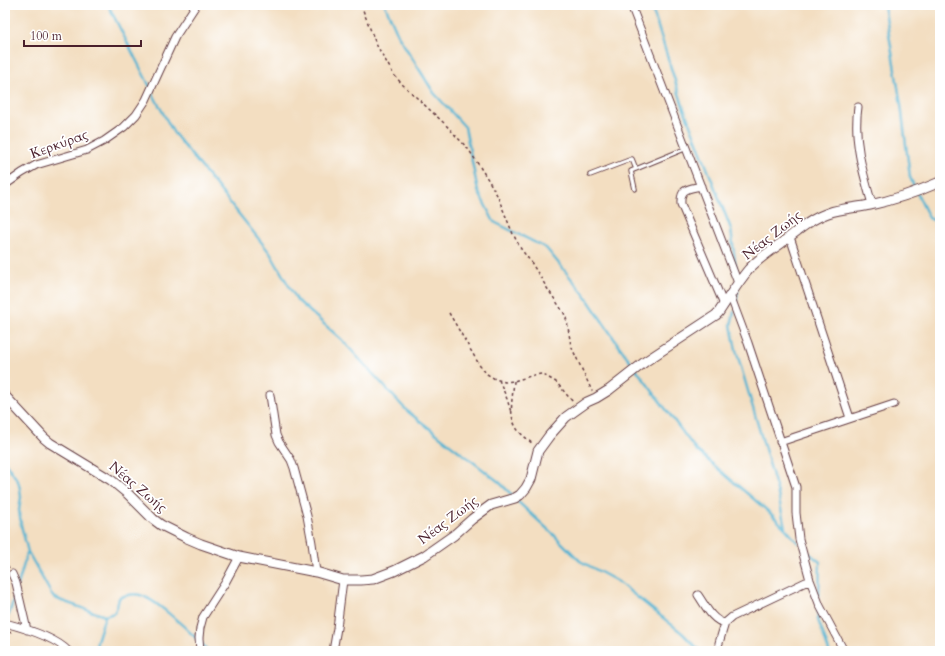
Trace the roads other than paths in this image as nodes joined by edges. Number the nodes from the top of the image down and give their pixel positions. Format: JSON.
{"nodes":[{"id":1,"x":196,"y":5,"type":"edge"},
{"id":2,"x":632,"y":5,"type":"edge"},
{"id":3,"x":858,"y":107,"type":"dead end"},
{"id":4,"x":687,"y":148,"type":"junction"},
{"id":5,"x":636,"y":169,"type":"junction"},
{"id":6,"x":590,"y":175,"type":"dead end"},
{"id":7,"x":940,"y":182,"type":"edge"},
{"id":8,"x":5,"y":185,"type":"edge"},
{"id":9,"x":701,"y":186,"type":"junction"},
{"id":10,"x":636,"y":189,"type":"dead end"},
{"id":11,"x":872,"y":204,"type":"junction"},
{"id":12,"x":790,"y":237,"type":"junction"},
{"id":13,"x":738,"y":283,"type":"junction"},
{"id":14,"x":730,"y":296,"type":"junction"},
{"id":15,"x":724,"y":304,"type":"junction"},
{"id":16,"x":270,"y":395,"type":"dead end"},
{"id":17,"x":5,"y":396,"type":"edge"},
{"id":18,"x":894,"y":404,"type":"dead end"},
{"id":19,"x":850,"y":418,"type":"junction"},
{"id":20,"x":780,"y":442,"type":"junction"},
{"id":21,"x":239,"y":557,"type":"junction"},
{"id":22,"x":316,"y":572,"type":"junction"},
{"id":23,"x":12,"y":574,"type":"dead end"},
{"id":24,"x":343,"y":580,"type":"junction"},
{"id":25,"x":810,"y":580,"type":"junction"},
{"id":26,"x":698,"y":595,"type":"dead end"},
{"id":27,"x":5,"y":623,"type":"edge"},
{"id":28,"x":725,"y":623,"type":"junction"},
{"id":29,"x":27,"y":630,"type":"junction"},
{"id":30,"x":719,"y":643,"type":"dead end"},
{"id":31,"x":200,"y":650,"type":"edge"},
{"id":32,"x":68,"y":651,"type":"edge"},
{"id":33,"x":333,"y":651,"type":"edge"},
{"id":34,"x":844,"y":651,"type":"edge"}],
"edges":[{"from":1,"to":8,"type":"street","name":"Κερκύρας"},
{"from":2,"to":4,"type":"street"},
{"from":3,"to":11,"type":"street"},
{"from":4,"to":5,"type":"lane"},
{"from":4,"to":9,"type":"street"},
{"from":5,"to":6,"type":"lane"},
{"from":5,"to":10,"type":"lane"},
{"from":7,"to":11,"type":"street","name":"Νέας Ζωής"},
{"from":9,"to":13,"type":"street"},
{"from":9,"to":15,"type":"street"},
{"from":11,"to":12,"type":"street","name":"Νέας Ζωής"},
{"from":12,"to":13,"type":"street","name":"Νέας Ζωής"},
{"from":12,"to":19,"type":"street"},
{"from":13,"to":14,"type":"street","name":"Νέας Ζωής"},
{"from":14,"to":15,"type":"street","name":"Νέας Ζωής"},
{"from":14,"to":20,"type":"street"},
{"from":15,"to":24,"type":"street","name":"Νέας Ζωής"},
{"from":16,"to":22,"type":"street"},
{"from":17,"to":21,"type":"street","name":"Νέας Ζωής"},
{"from":18,"to":19,"type":"street"},
{"from":19,"to":20,"type":"street"},
{"from":20,"to":25,"type":"street"},
{"from":21,"to":22,"type":"street","name":"Νέας Ζωής"},
{"from":21,"to":31,"type":"street"},
{"from":22,"to":24,"type":"street","name":"Νέας Ζωής"},
{"from":23,"to":29,"type":"street"},
{"from":24,"to":33,"type":"street"},
{"from":25,"to":28,"type":"street"},
{"from":25,"to":34,"type":"street"},
{"from":26,"to":28,"type":"street"},
{"from":27,"to":29,"type":"street"},
{"from":28,"to":30,"type":"street"},
{"from":29,"to":32,"type":"street"}]}
